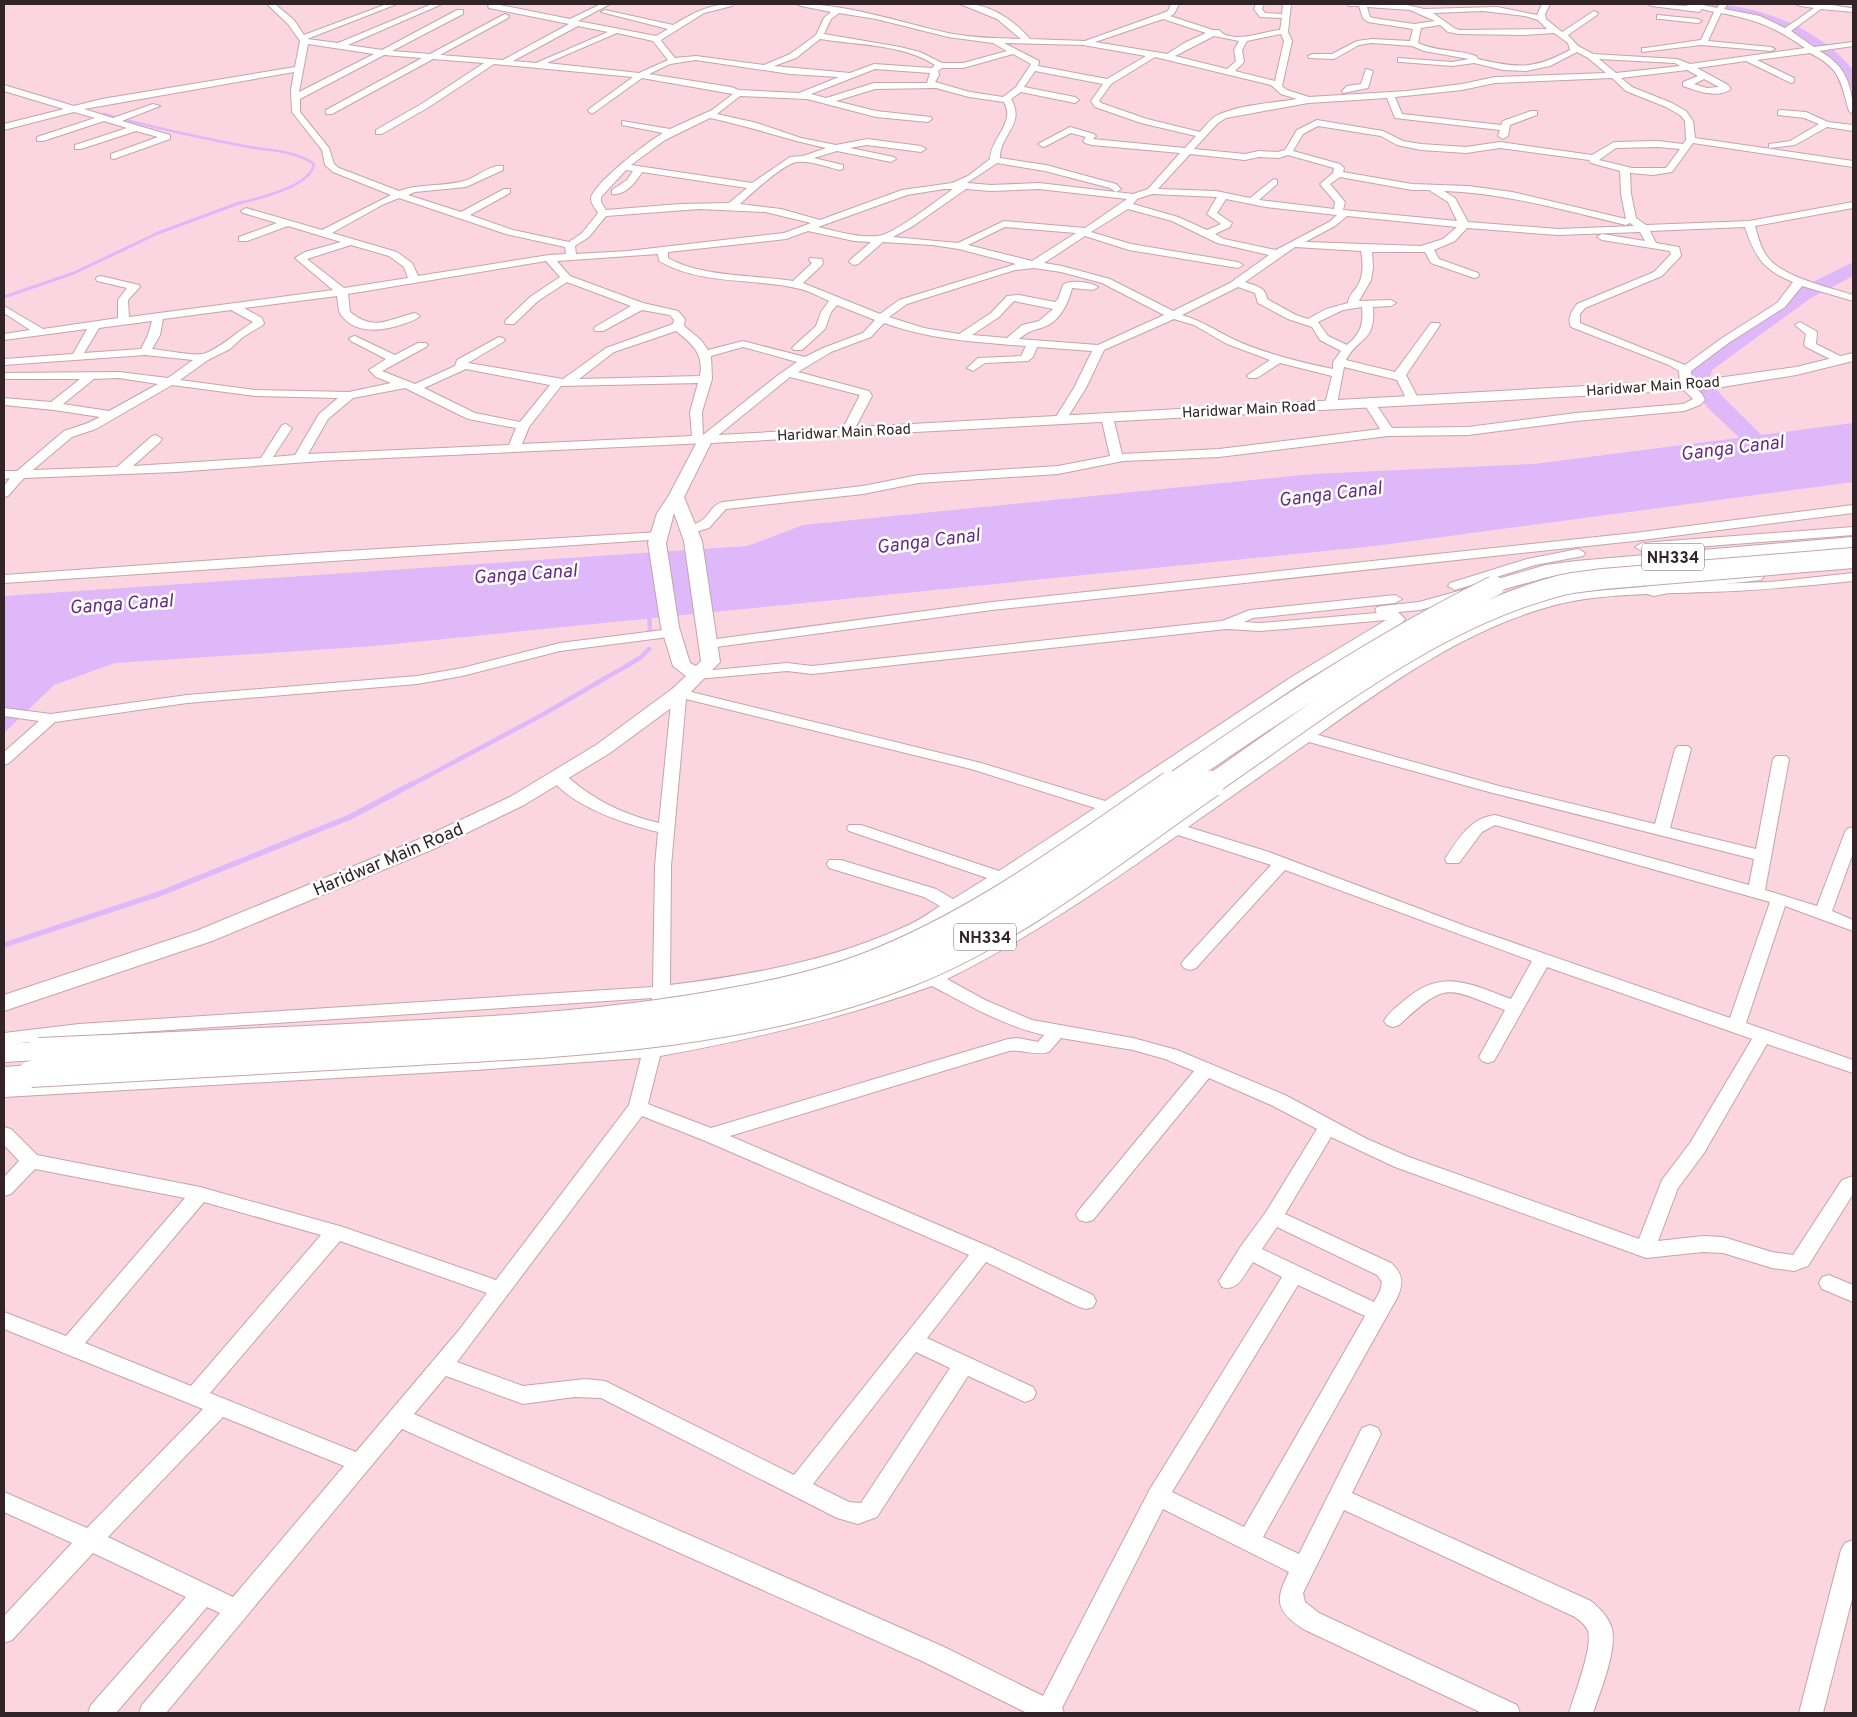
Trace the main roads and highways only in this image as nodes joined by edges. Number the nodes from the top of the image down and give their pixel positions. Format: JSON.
{"nodes":[{"id":1,"x":1847,"y":359,"type":"edge"},
{"id":2,"x":676,"y":496,"type":"junction"},
{"id":3,"x":1853,"y":543,"type":"edge"},
{"id":4,"x":1853,"y":558,"type":"edge"},
{"id":5,"x":1853,"y":568,"type":"edge"},
{"id":6,"x":1654,"y":590,"type":"road end"},
{"id":7,"x":687,"y":685,"type":"junction"},
{"id":8,"x":50,"y":987,"type":"junction"},
{"id":9,"x":4,"y":998,"type":"edge"},
{"id":10,"x":4,"y":1003,"type":"edge"},
{"id":11,"x":4,"y":1054,"type":"edge"},
{"id":12,"x":35,"y":1063,"type":"junction"},
{"id":13,"x":4,"y":1076,"type":"edge"}],
"edges":[{"from":1,"to":2,"type":"main road","name":"Haridwar Main Road"},
{"from":2,"to":7,"type":"main road"},
{"from":2,"to":7,"type":"main road","name":"Haridwar Main Road"},
{"from":3,"to":12,"type":"highway","number":"NH334","bridge":true},
{"from":4,"to":12,"type":"highway","number":"NH334","bridge":true},
{"from":5,"to":6,"type":"highway"},
{"from":7,"to":8,"type":"main road","name":"Haridwar Main Road"},
{"from":8,"to":9,"type":"main road","name":"Haridwar Main Road"},
{"from":8,"to":10,"type":"main road","name":"Haridwar Main Road"},
{"from":11,"to":12,"type":"highway","number":"NH334"},
{"from":12,"to":13,"type":"highway","number":"NH334"}]}
